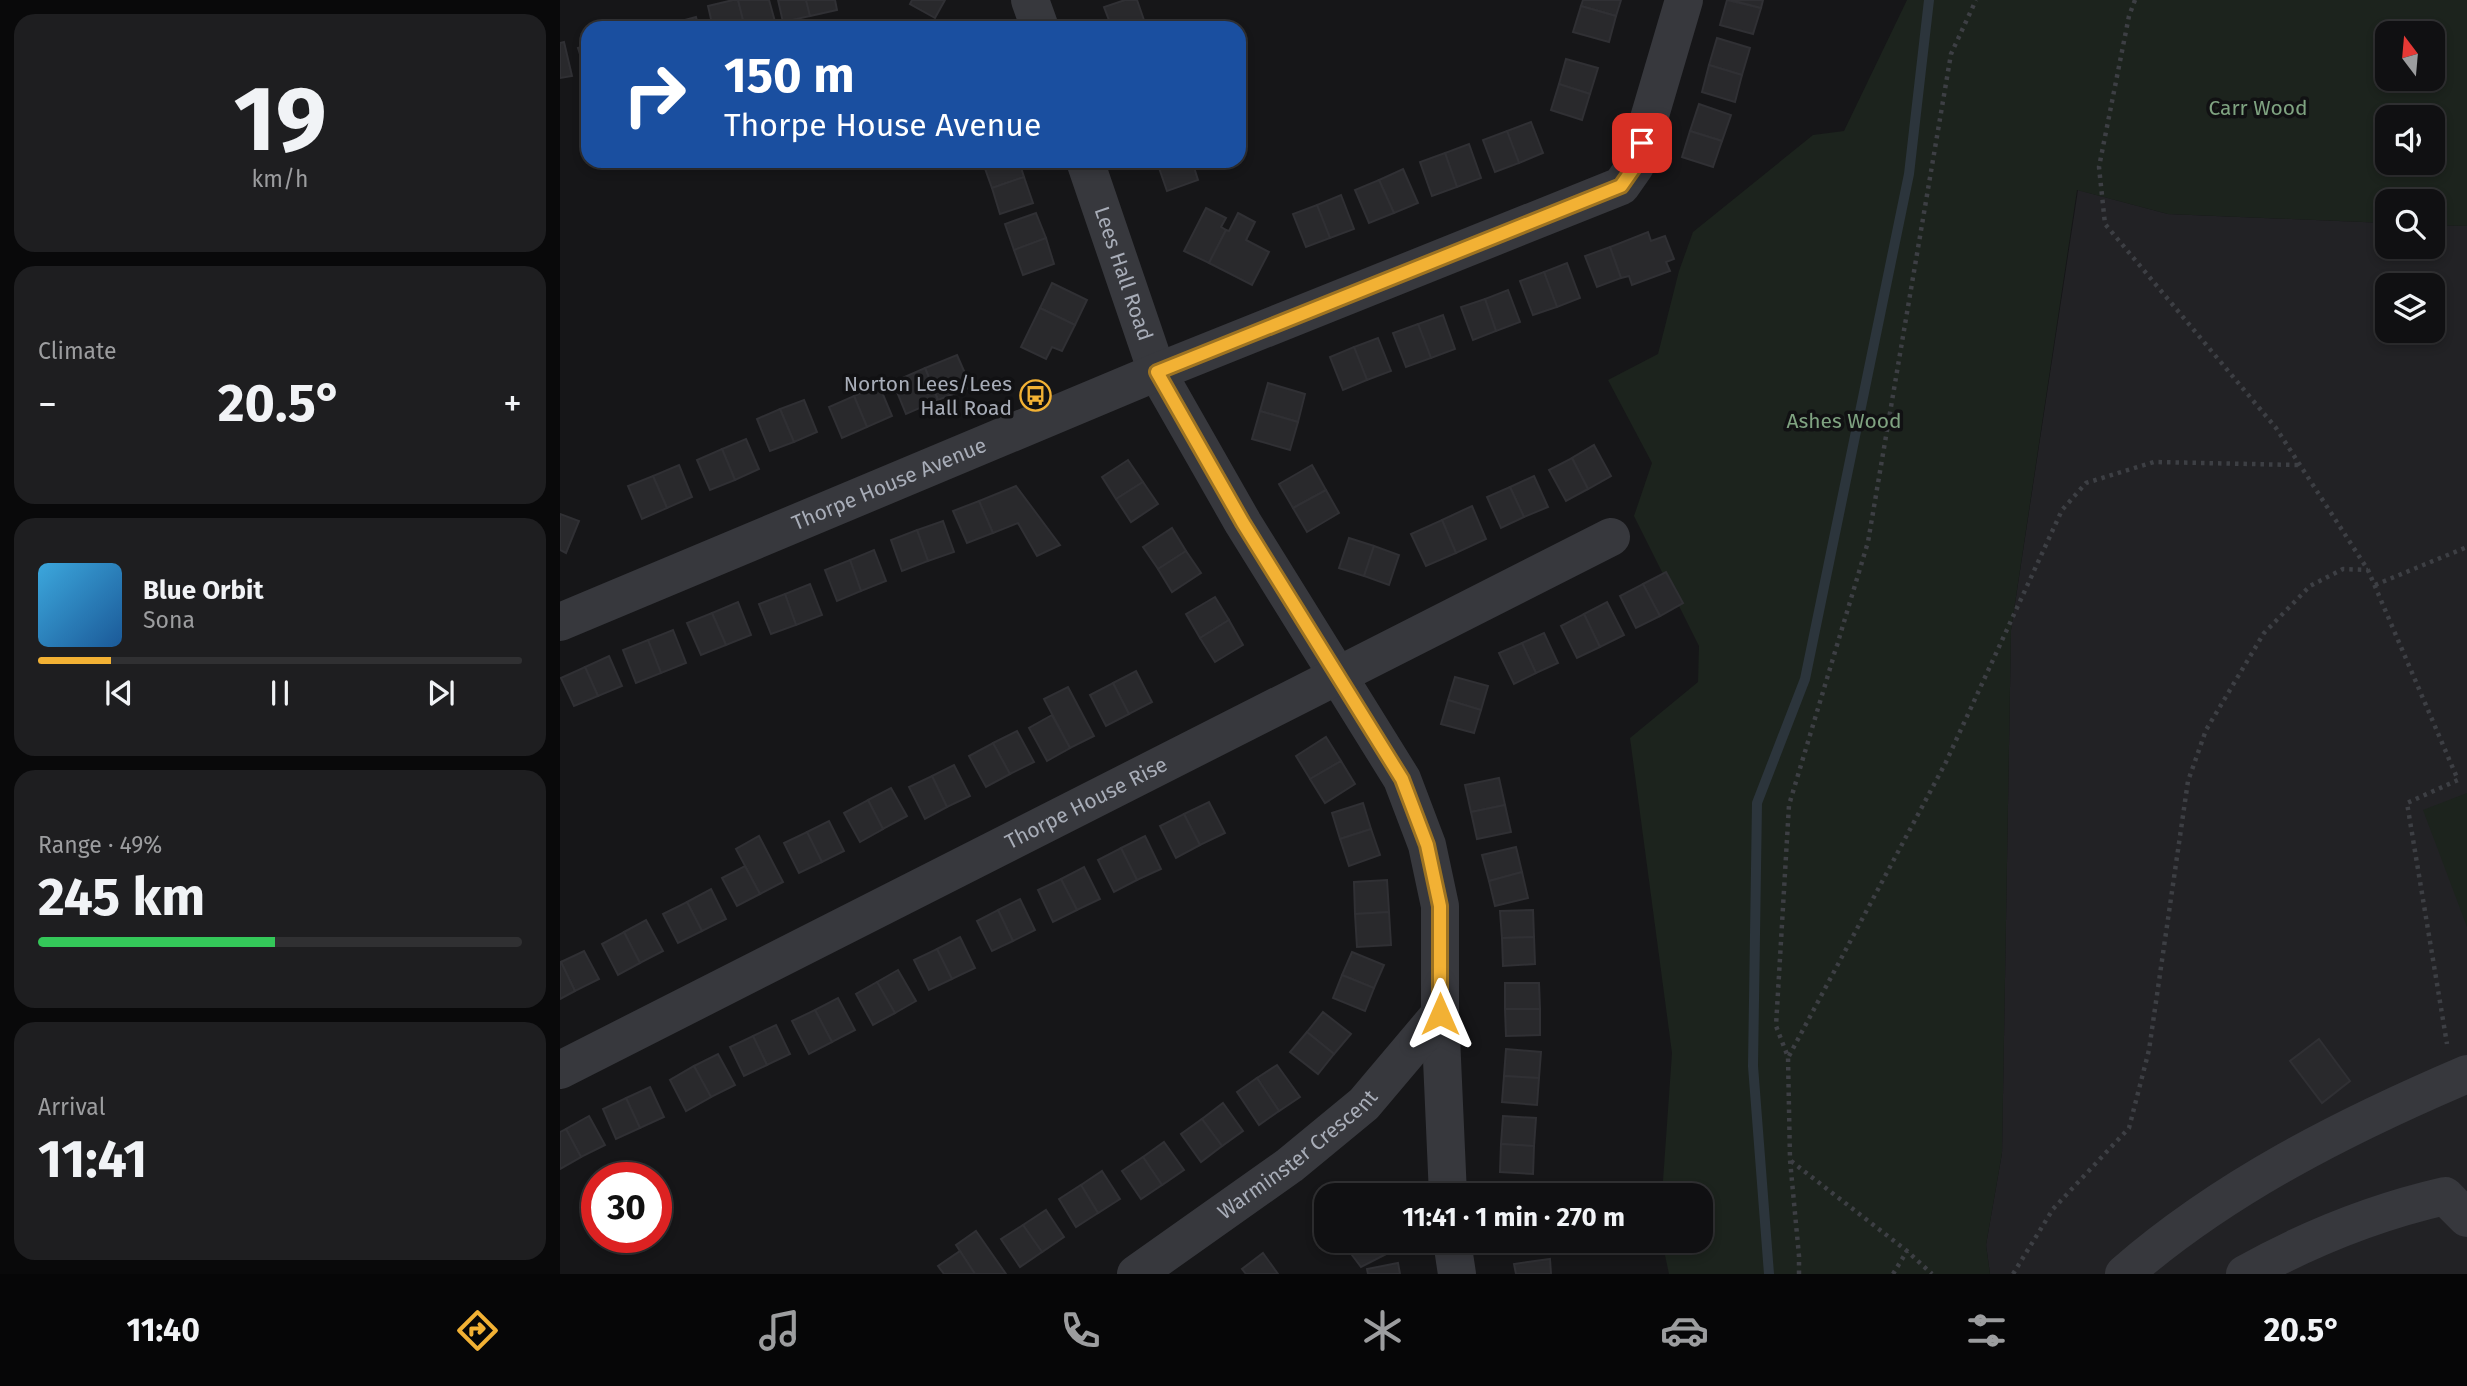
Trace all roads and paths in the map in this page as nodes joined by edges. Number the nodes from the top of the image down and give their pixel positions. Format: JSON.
{"nodes":[{"id":1,"x":1030,"y":0,"type":"edge"},
{"id":2,"x":1684,"y":0,"type":"edge"},
{"id":3,"x":1976,"y":0,"type":"edge"},
{"id":4,"x":2135,"y":0,"type":"edge"},
{"id":5,"x":1038,"y":21,"type":"edge"},
{"id":6,"x":1087,"y":168,"type":"edge"},
{"id":7,"x":1157,"y":372,"type":"junction"},
{"id":8,"x":2300,"y":465,"type":"junction"},
{"id":9,"x":1611,"y":537,"type":"dead end"},
{"id":10,"x":2467,"y":547,"type":"edge"},
{"id":11,"x":2368,"y":570,"type":"junction"},
{"id":12,"x":2375,"y":584,"type":"junction"},
{"id":13,"x":560,"y":622,"type":"edge"},
{"id":14,"x":1339,"y":675,"type":"junction"},
{"id":15,"x":1440,"y":1014,"type":"junction"},
{"id":16,"x":1788,"y":1057,"type":"junction"},
{"id":17,"x":560,"y":1070,"type":"edge"},
{"id":18,"x":2460,"y":1077,"type":"edge"},
{"id":19,"x":1790,"y":1160,"type":"junction"},
{"id":20,"x":1447,"y":1183,"type":"edge"},
{"id":21,"x":2467,"y":1218,"type":"edge"},
{"id":22,"x":1906,"y":1251,"type":"junction"},
{"id":23,"x":1454,"y":1253,"type":"edge"},
{"id":24,"x":1136,"y":1274,"type":"edge"},
{"id":25,"x":1457,"y":1274,"type":"edge"},
{"id":26,"x":1799,"y":1274,"type":"edge"},
{"id":27,"x":1894,"y":1274,"type":"edge"},
{"id":28,"x":1932,"y":1274,"type":"edge"},
{"id":29,"x":2012,"y":1274,"type":"edge"},
{"id":30,"x":2124,"y":1274,"type":"edge"},
{"id":31,"x":2245,"y":1274,"type":"edge"}],
"edges":[{"from":1,"to":5,"type":"street"},
{"from":2,"to":7,"type":"street","name":"Thorpe House Avenue"},
{"from":3,"to":16,"type":"path"},
{"from":4,"to":8,"type":"path"},
{"from":6,"to":7,"type":"street","name":"Lees Hall Road"},
{"from":7,"to":13,"type":"street","name":"Thorpe House Avenue"},
{"from":7,"to":14,"type":"street","name":"Lees Hall Road"},
{"from":8,"to":11,"type":"path"},
{"from":8,"to":16,"type":"path"},
{"from":9,"to":14,"type":"street","name":"Thorpe House Rise"},
{"from":10,"to":12,"type":"path"},
{"from":11,"to":12,"type":"path"},
{"from":11,"to":29,"type":"path"},
{"from":12,"to":18,"type":"path"},
{"from":14,"to":15,"type":"street","name":"Lees Hall Road"},
{"from":14,"to":17,"type":"street","name":"Thorpe House Rise"},
{"from":15,"to":20,"type":"street","name":"Lees Hall Road"},
{"from":15,"to":24,"type":"street","name":"Warminster Crescent"},
{"from":16,"to":19,"type":"path"},
{"from":18,"to":30,"type":"street"},
{"from":19,"to":22,"type":"path"},
{"from":19,"to":26,"type":"path"},
{"from":21,"to":31,"type":"street"},
{"from":22,"to":27,"type":"path"},
{"from":22,"to":28,"type":"path"},
{"from":23,"to":25,"type":"street"}]}
